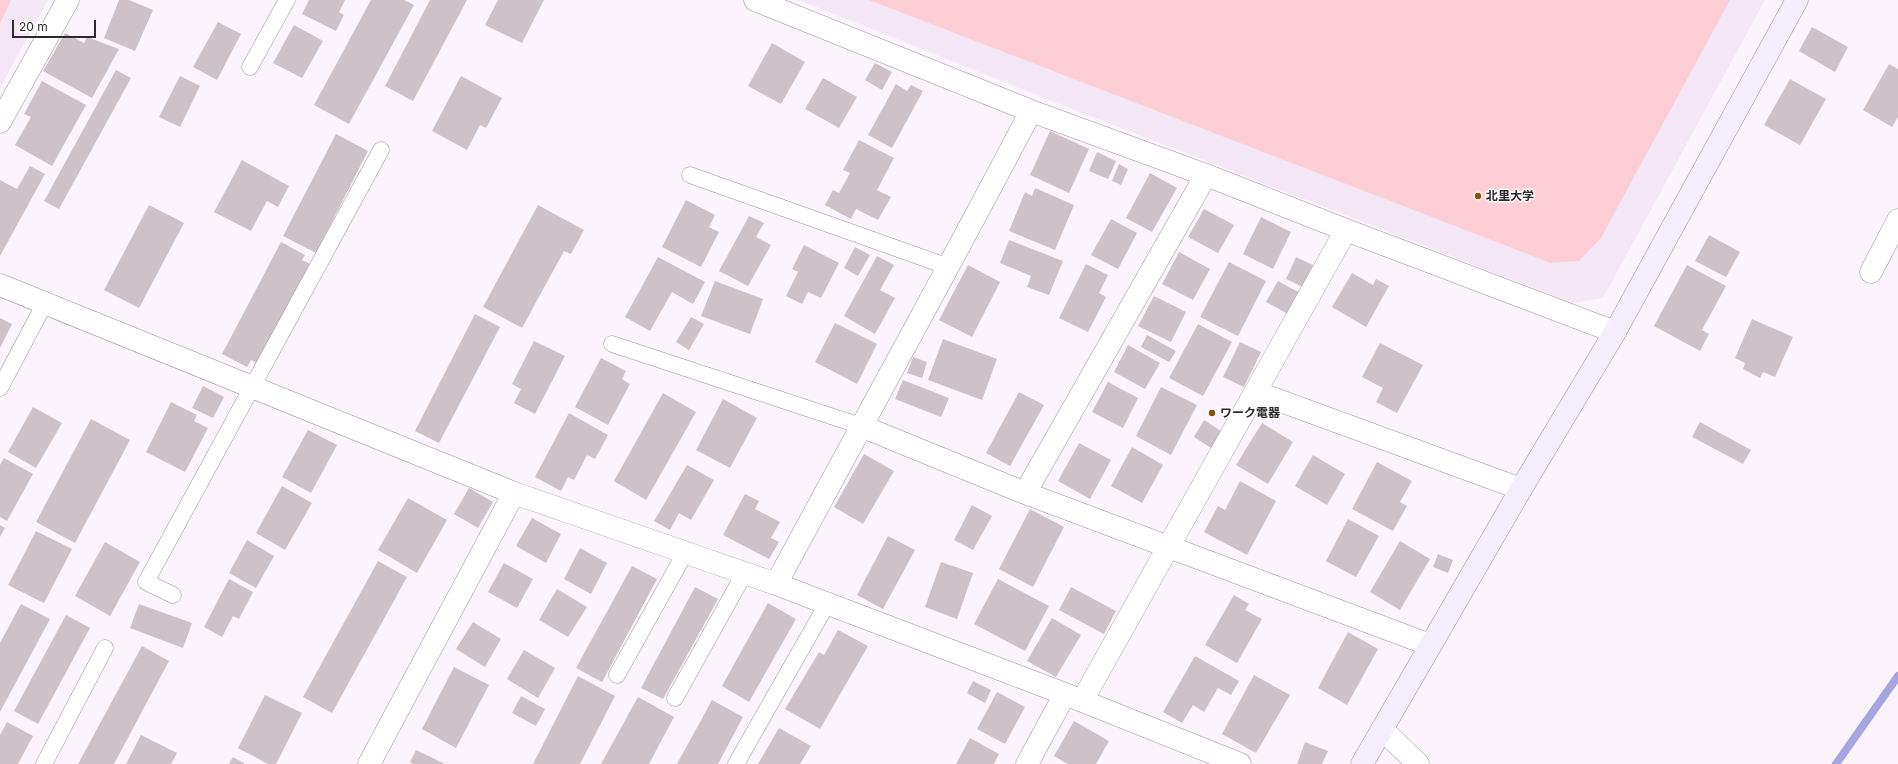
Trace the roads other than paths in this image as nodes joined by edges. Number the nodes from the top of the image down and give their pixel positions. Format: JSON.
{"nodes":[{"id":1,"x":68,"y":0,"type":"edge"},
{"id":2,"x":287,"y":0,"type":"edge"},
{"id":3,"x":755,"y":0,"type":"edge"},
{"id":4,"x":1796,"y":0,"type":"edge"},
{"id":5,"x":250,"y":67,"type":"dead end"},
{"id":6,"x":1031,"y":111,"type":"junction"},
{"id":7,"x":0,"y":122,"type":"edge"},
{"id":8,"x":381,"y":150,"type":"dead end"},
{"id":9,"x":690,"y":175,"type":"dead end"},
{"id":10,"x":1206,"y":175,"type":"junction"},
{"id":11,"x":1898,"y":220,"type":"edge"},
{"id":12,"x":1346,"y":230,"type":"junction"},
{"id":13,"x":949,"y":267,"type":"junction"},
{"id":14,"x":1870,"y":272,"type":"dead end"},
{"id":15,"x":0,"y":285,"type":"edge"},
{"id":16,"x":45,"y":303,"type":"junction"},
{"id":17,"x":1615,"y":332,"type":"junction"},
{"id":18,"x":612,"y":344,"type":"dead end"},
{"id":19,"x":252,"y":387,"type":"junction"},
{"id":20,"x":0,"y":388,"type":"edge"},
{"id":21,"x":1256,"y":392,"type":"junction"},
{"id":22,"x":861,"y":426,"type":"junction"},
{"id":23,"x":1521,"y":489,"type":"junction"},
{"id":24,"x":1025,"y":493,"type":"junction"},
{"id":25,"x":514,"y":494,"type":"junction"},
{"id":26,"x":1168,"y":548,"type":"junction"},
{"id":27,"x":685,"y":554,"type":"junction"},
{"id":28,"x":744,"y":574,"type":"junction"},
{"id":29,"x":776,"y":584,"type":"junction"},
{"id":30,"x":173,"y":595,"type":"dead end"},
{"id":31,"x":827,"y":604,"type":"junction"},
{"id":32,"x":1430,"y":645,"type":"junction"},
{"id":33,"x":105,"y":648,"type":"dead end"},
{"id":34,"x":617,"y":675,"type":"dead end"},
{"id":35,"x":1074,"y":697,"type":"junction"},
{"id":36,"x":675,"y":698,"type":"dead end"},
{"id":37,"x":1382,"y":729,"type":"junction"},
{"id":38,"x":44,"y":764,"type":"edge"},
{"id":39,"x":369,"y":764,"type":"edge"},
{"id":40,"x":736,"y":764,"type":"edge"},
{"id":41,"x":1027,"y":764,"type":"edge"},
{"id":42,"x":1240,"y":764,"type":"edge"},
{"id":43,"x":1362,"y":764,"type":"edge"},
{"id":44,"x":1418,"y":764,"type":"edge"}],
"edges":[{"from":1,"to":7,"type":"street"},
{"from":2,"to":5,"type":"lane"},
{"from":3,"to":6,"type":"street"},
{"from":4,"to":17,"type":"street"},
{"from":6,"to":10,"type":"street"},
{"from":6,"to":13,"type":"street"},
{"from":8,"to":19,"type":"lane"},
{"from":9,"to":13,"type":"lane"},
{"from":10,"to":12,"type":"street"},
{"from":10,"to":24,"type":"street"},
{"from":11,"to":14,"type":"street"},
{"from":12,"to":17,"type":"street"},
{"from":12,"to":21,"type":"street"},
{"from":13,"to":22,"type":"street"},
{"from":15,"to":16,"type":"street"},
{"from":16,"to":19,"type":"street"},
{"from":16,"to":20,"type":"lane"},
{"from":17,"to":23,"type":"street"},
{"from":18,"to":22,"type":"lane"},
{"from":19,"to":25,"type":"street"},
{"from":19,"to":30,"type":"lane"},
{"from":21,"to":23,"type":"street"},
{"from":21,"to":26,"type":"street"},
{"from":22,"to":24,"type":"street"},
{"from":22,"to":29,"type":"street"},
{"from":23,"to":32,"type":"street"},
{"from":24,"to":26,"type":"street"},
{"from":25,"to":27,"type":"street"},
{"from":25,"to":39,"type":"street"},
{"from":26,"to":32,"type":"street"},
{"from":26,"to":35,"type":"street"},
{"from":27,"to":28,"type":"street"},
{"from":27,"to":34,"type":"lane"},
{"from":28,"to":29,"type":"street"},
{"from":28,"to":36,"type":"lane"},
{"from":29,"to":31,"type":"street"},
{"from":31,"to":35,"type":"street"},
{"from":31,"to":40,"type":"lane"},
{"from":32,"to":37,"type":"street"},
{"from":33,"to":38,"type":"lane"},
{"from":35,"to":41,"type":"street"},
{"from":35,"to":42,"type":"street"},
{"from":37,"to":43,"type":"street"},
{"from":37,"to":44,"type":"street"}]}
